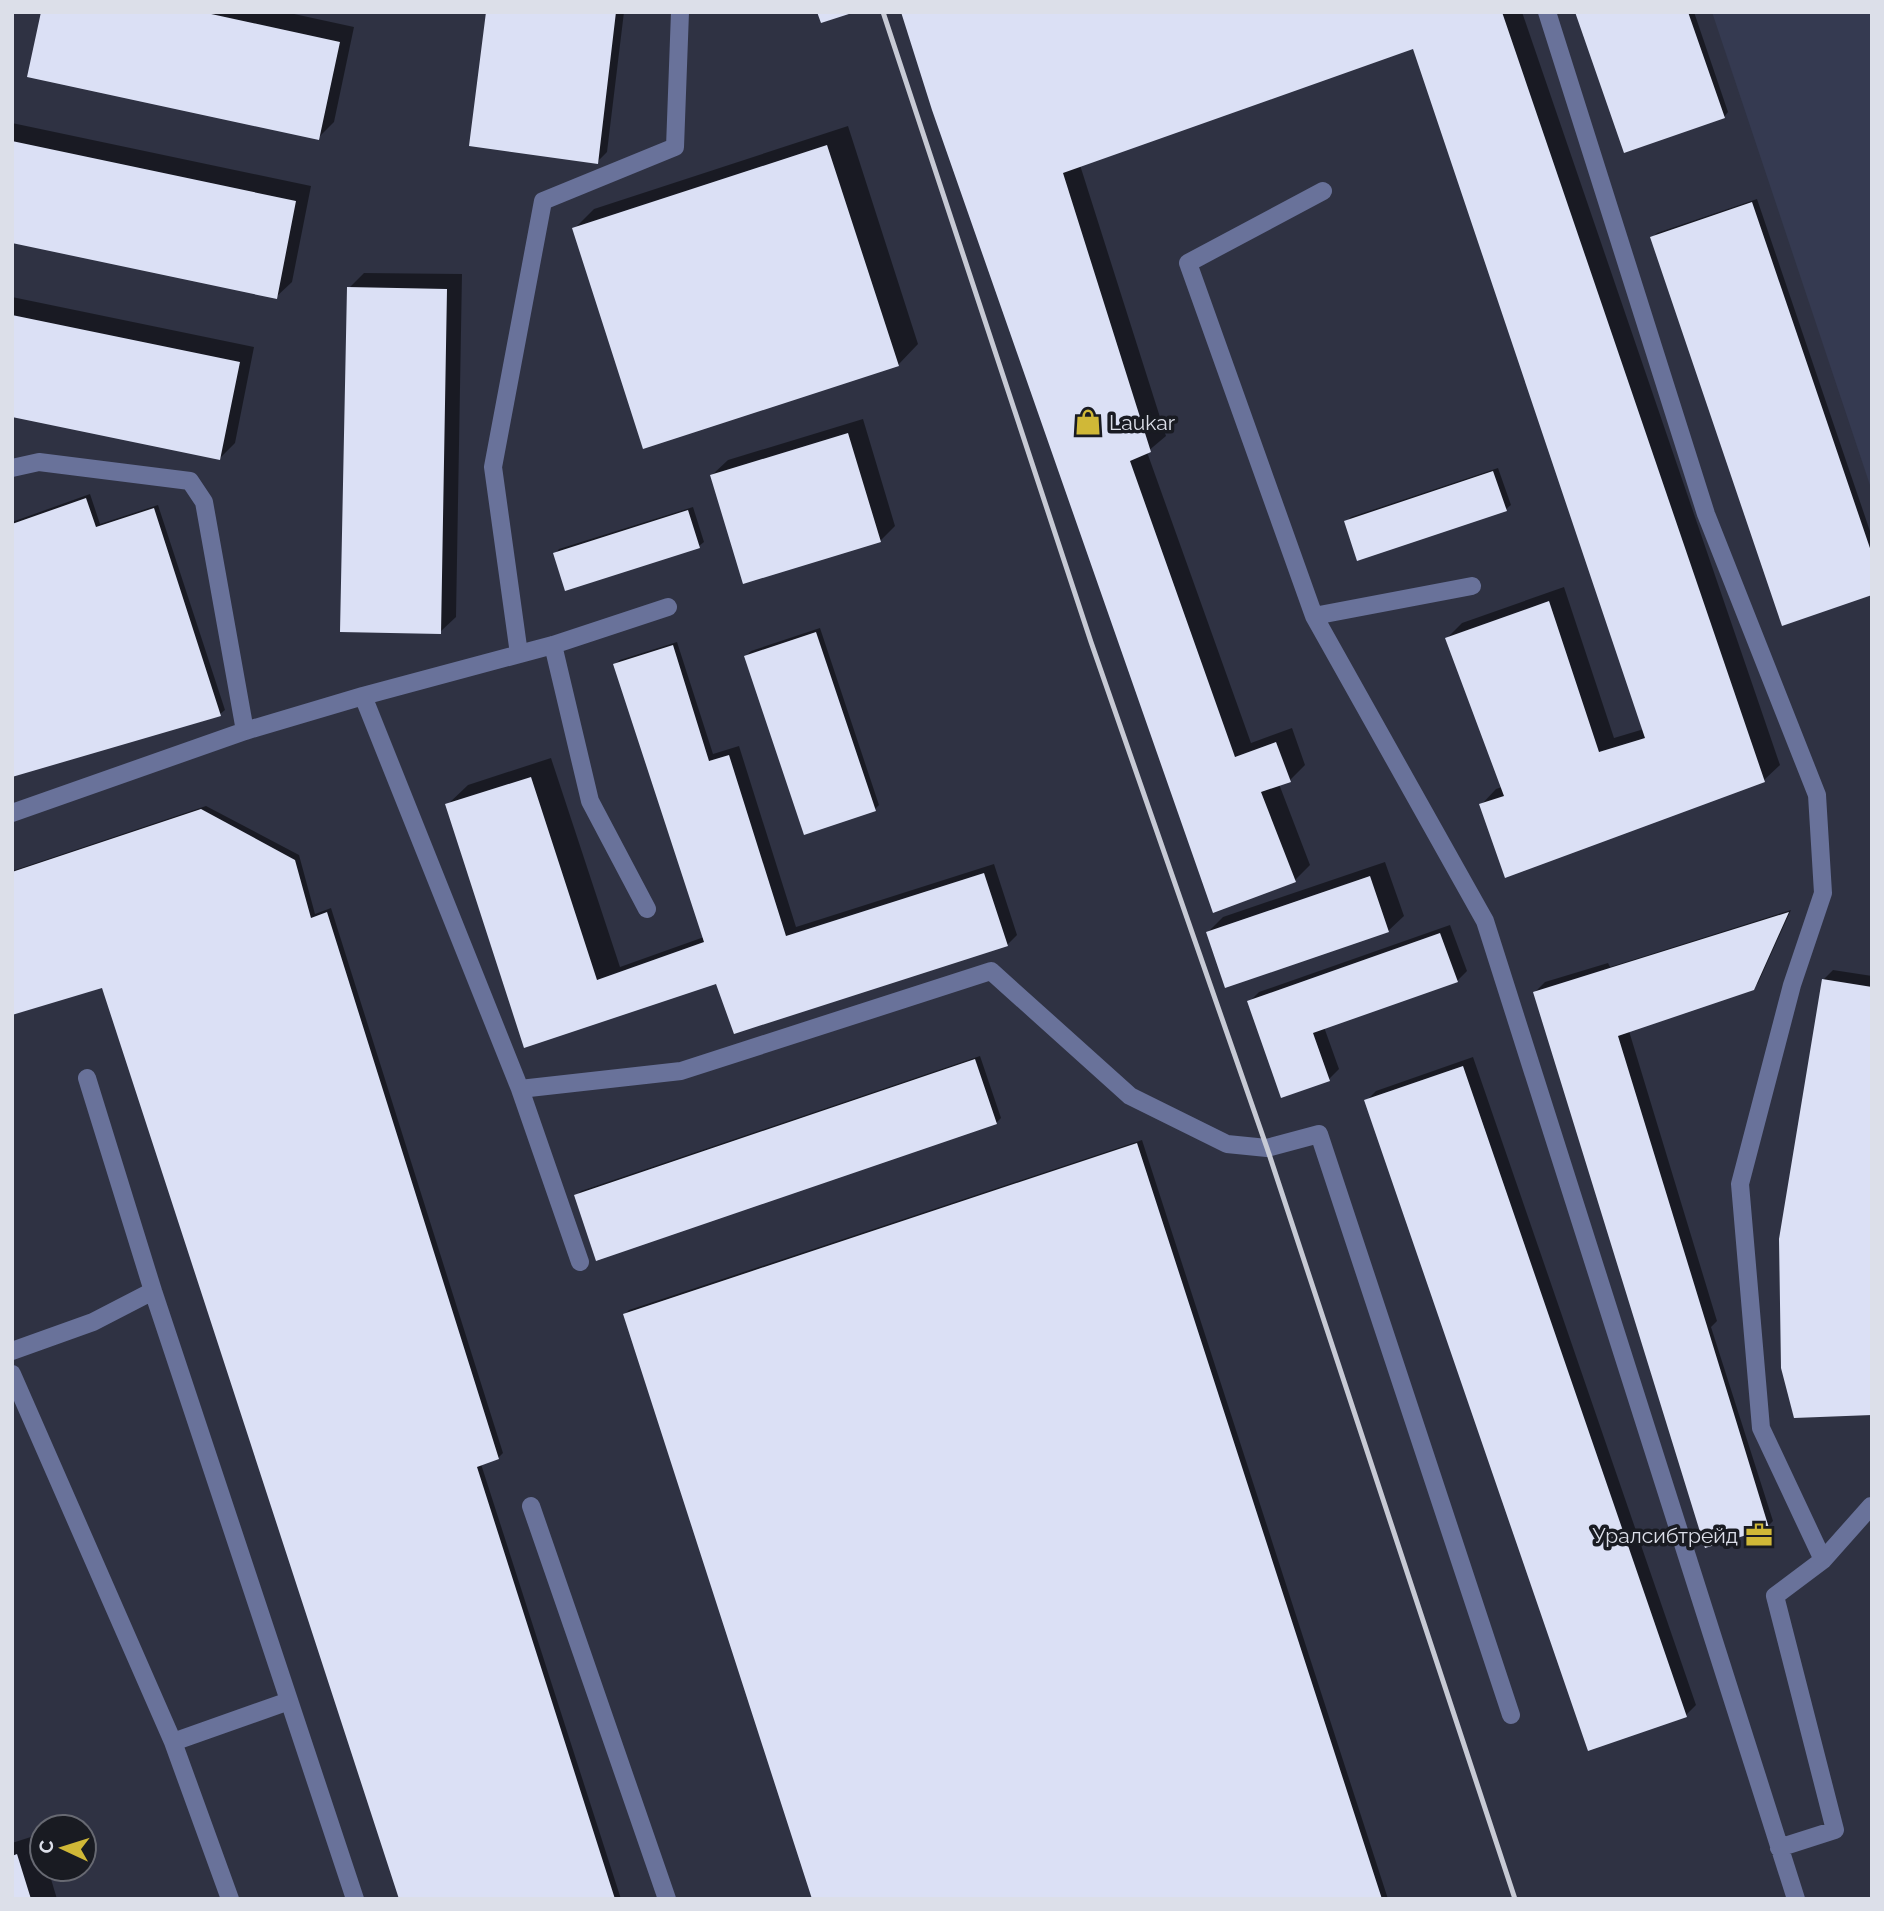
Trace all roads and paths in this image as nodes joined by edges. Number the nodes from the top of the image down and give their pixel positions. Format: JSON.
{"nodes":[{"id":1,"x":680,"y":12,"type":"edge"},
{"id":2,"x":1547,"y":12,"type":"edge"},
{"id":3,"x":1323,"y":191,"type":"dead end"},
{"id":4,"x":12,"y":468,"type":"edge"},
{"id":5,"x":1472,"y":586,"type":"dead end"},
{"id":6,"x":668,"y":607,"type":"dead end"},
{"id":7,"x":1314,"y":616,"type":"junction"},
{"id":8,"x":553,"y":645,"type":"junction"},
{"id":9,"x":519,"y":654,"type":"junction"},
{"id":10,"x":363,"y":696,"type":"junction"},
{"id":11,"x":245,"y":731,"type":"junction"},
{"id":12,"x":12,"y":813,"type":"edge"},
{"id":13,"x":647,"y":909,"type":"dead end"},
{"id":14,"x":87,"y":1078,"type":"dead end"},
{"id":15,"x":520,"y":1089,"type":"junction"},
{"id":16,"x":580,"y":1262,"type":"dead end"},
{"id":17,"x":153,"y":1292,"type":"junction"},
{"id":18,"x":12,"y":1351,"type":"edge"},
{"id":19,"x":12,"y":1374,"type":"edge"},
{"id":20,"x":531,"y":1506,"type":"dead end"},
{"id":21,"x":1871,"y":1506,"type":"edge"},
{"id":22,"x":1823,"y":1560,"type":"junction"},
{"id":23,"x":289,"y":1701,"type":"junction"},
{"id":24,"x":1511,"y":1715,"type":"dead end"},
{"id":25,"x":173,"y":1742,"type":"junction"},
{"id":26,"x":1779,"y":1848,"type":"junction"},
{"id":27,"x":230,"y":1899,"type":"edge"},
{"id":28,"x":355,"y":1899,"type":"edge"},
{"id":29,"x":667,"y":1899,"type":"edge"},
{"id":30,"x":1796,"y":1899,"type":"edge"}],
"edges":[{"from":1,"to":9,"type":"lane"},
{"from":2,"to":22,"type":"lane"},
{"from":3,"to":7,"type":"lane"},
{"from":4,"to":11,"type":"lane"},
{"from":5,"to":7,"type":"lane"},
{"from":6,"to":8,"type":"lane"},
{"from":7,"to":26,"type":"lane"},
{"from":8,"to":9,"type":"lane"},
{"from":8,"to":13,"type":"lane"},
{"from":9,"to":10,"type":"lane"},
{"from":10,"to":11,"type":"lane"},
{"from":10,"to":15,"type":"lane"},
{"from":11,"to":12,"type":"lane"},
{"from":14,"to":17,"type":"lane"},
{"from":15,"to":16,"type":"lane"},
{"from":15,"to":24,"type":"lane"},
{"from":17,"to":18,"type":"lane"},
{"from":17,"to":23,"type":"lane"},
{"from":19,"to":25,"type":"lane"},
{"from":20,"to":29,"type":"lane"},
{"from":21,"to":22,"type":"lane"},
{"from":22,"to":26,"type":"lane"},
{"from":23,"to":25,"type":"lane"},
{"from":23,"to":28,"type":"lane"},
{"from":25,"to":27,"type":"lane"},
{"from":26,"to":30,"type":"lane"}]}
